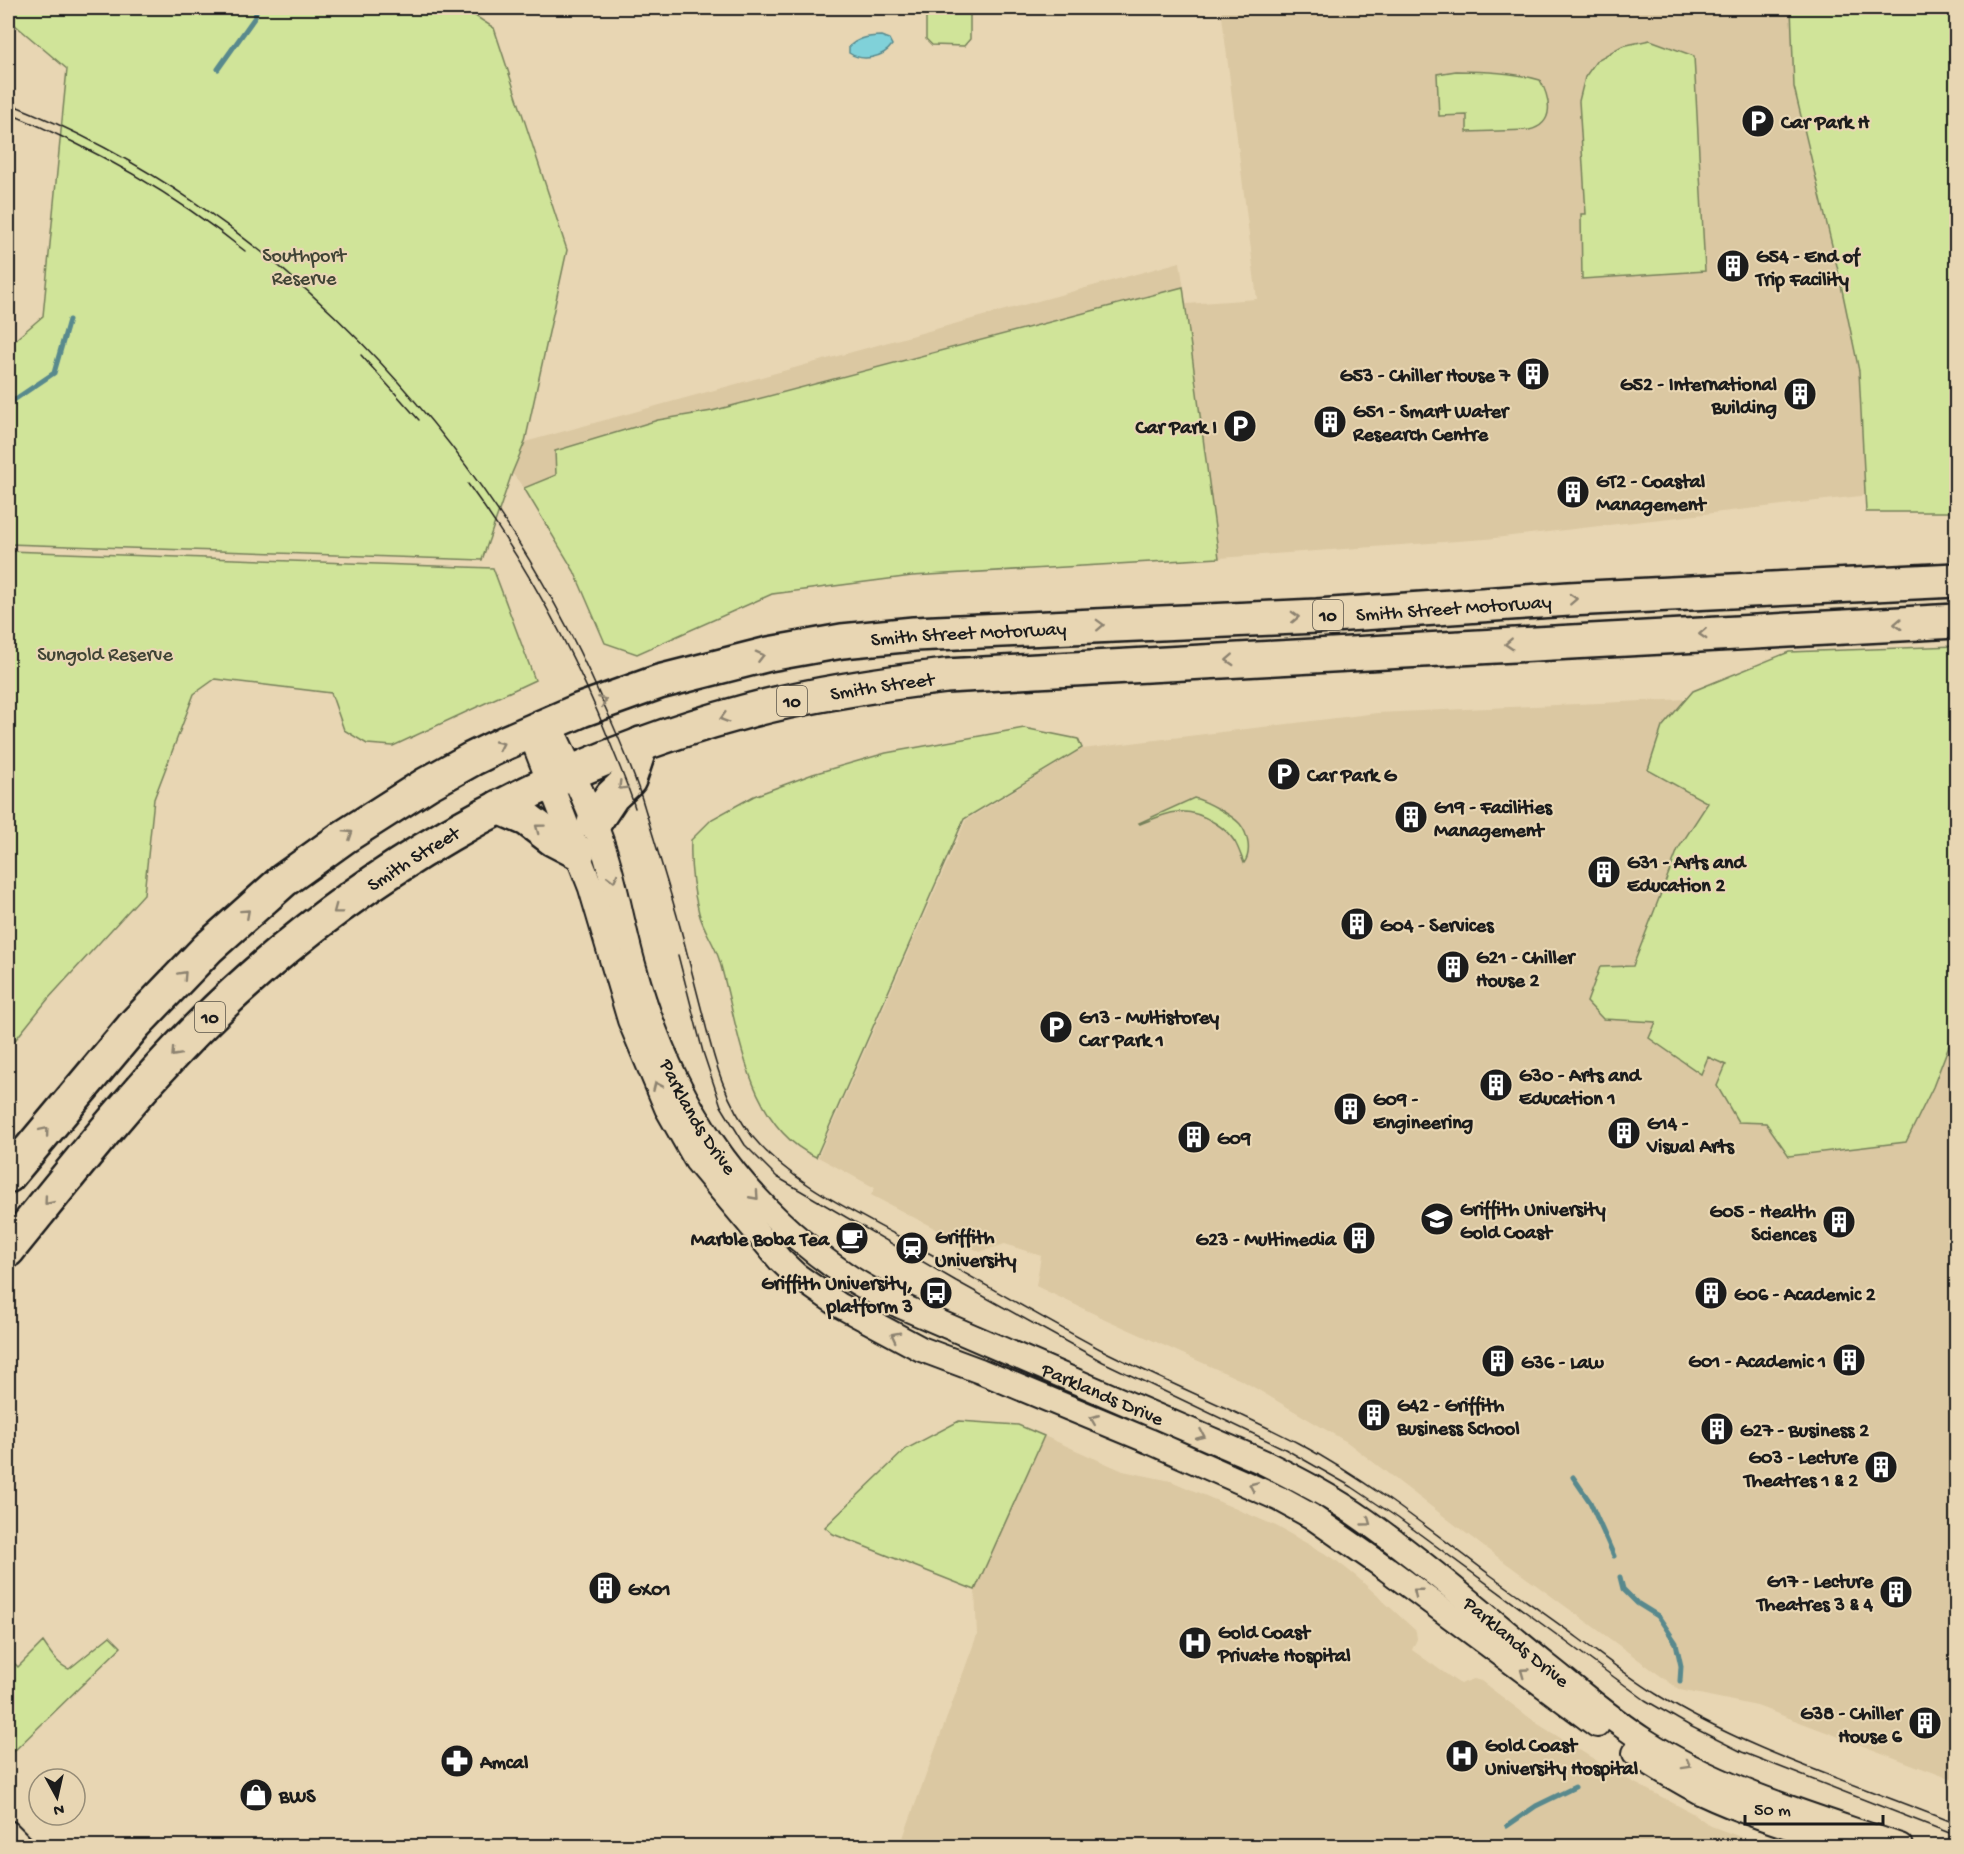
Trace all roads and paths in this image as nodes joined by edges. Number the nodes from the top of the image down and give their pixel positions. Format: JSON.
{"nodes":[{"id":1,"x":1956,"y":580,"type":"edge"},
{"id":2,"x":1956,"y":621,"type":"edge"},
{"id":3,"x":946,"y":676,"type":"joint"},
{"id":4,"x":540,"y":728,"type":"junction"},
{"id":5,"x":641,"y":744,"type":"junction"},
{"id":6,"x":561,"y":777,"type":"junction"},
{"id":7,"x":499,"y":807,"type":"junction"},
{"id":8,"x":594,"y":823,"type":"junction"},
{"id":9,"x":578,"y":852,"type":"junction"},
{"id":10,"x":8,"y":1176,"type":"edge"},
{"id":11,"x":8,"y":1250,"type":"edge"},
{"id":12,"x":8,"y":1833,"type":"edge"},
{"id":13,"x":21,"y":1846,"type":"edge"},
{"id":14,"x":1850,"y":1846,"type":"edge"},
{"id":15,"x":1900,"y":1846,"type":"edge"}],
"edges":[{"from":4,"to":1,"type":"highway","name":"Smith Street Motorway","number":"10","one_way":true},
{"from":2,"to":3,"type":"highway","name":"Smith Street Motorway","number":"10","one_way":true},
{"from":3,"to":5,"type":"highway","name":"Smith Street","number":"10","one_way":true},
{"from":4,"to":6,"type":"street","name":"Parklands Drive"},
{"from":10,"to":4,"type":"highway","number":"10","one_way":true},
{"from":5,"to":6,"type":"highway","name":"Smith Street","number":"10"},
{"from":5,"to":8,"type":"highway","one_way":true},
{"from":6,"to":7,"type":"highway","name":"Smith Street","number":"10"},
{"from":6,"to":8,"type":"street","name":"Parklands Drive"},
{"from":6,"to":9,"type":"street","name":"Parklands Drive"},
{"from":9,"to":7,"type":"highway","one_way":true},
{"from":7,"to":11,"type":"highway","name":"Smith Street","number":"10","one_way":true},
{"from":8,"to":15,"type":"street","name":"Parklands Drive","one_way":true},
{"from":14,"to":9,"type":"street","name":"Parklands Drive","one_way":true},
{"from":12,"to":13,"type":"street"}]}
